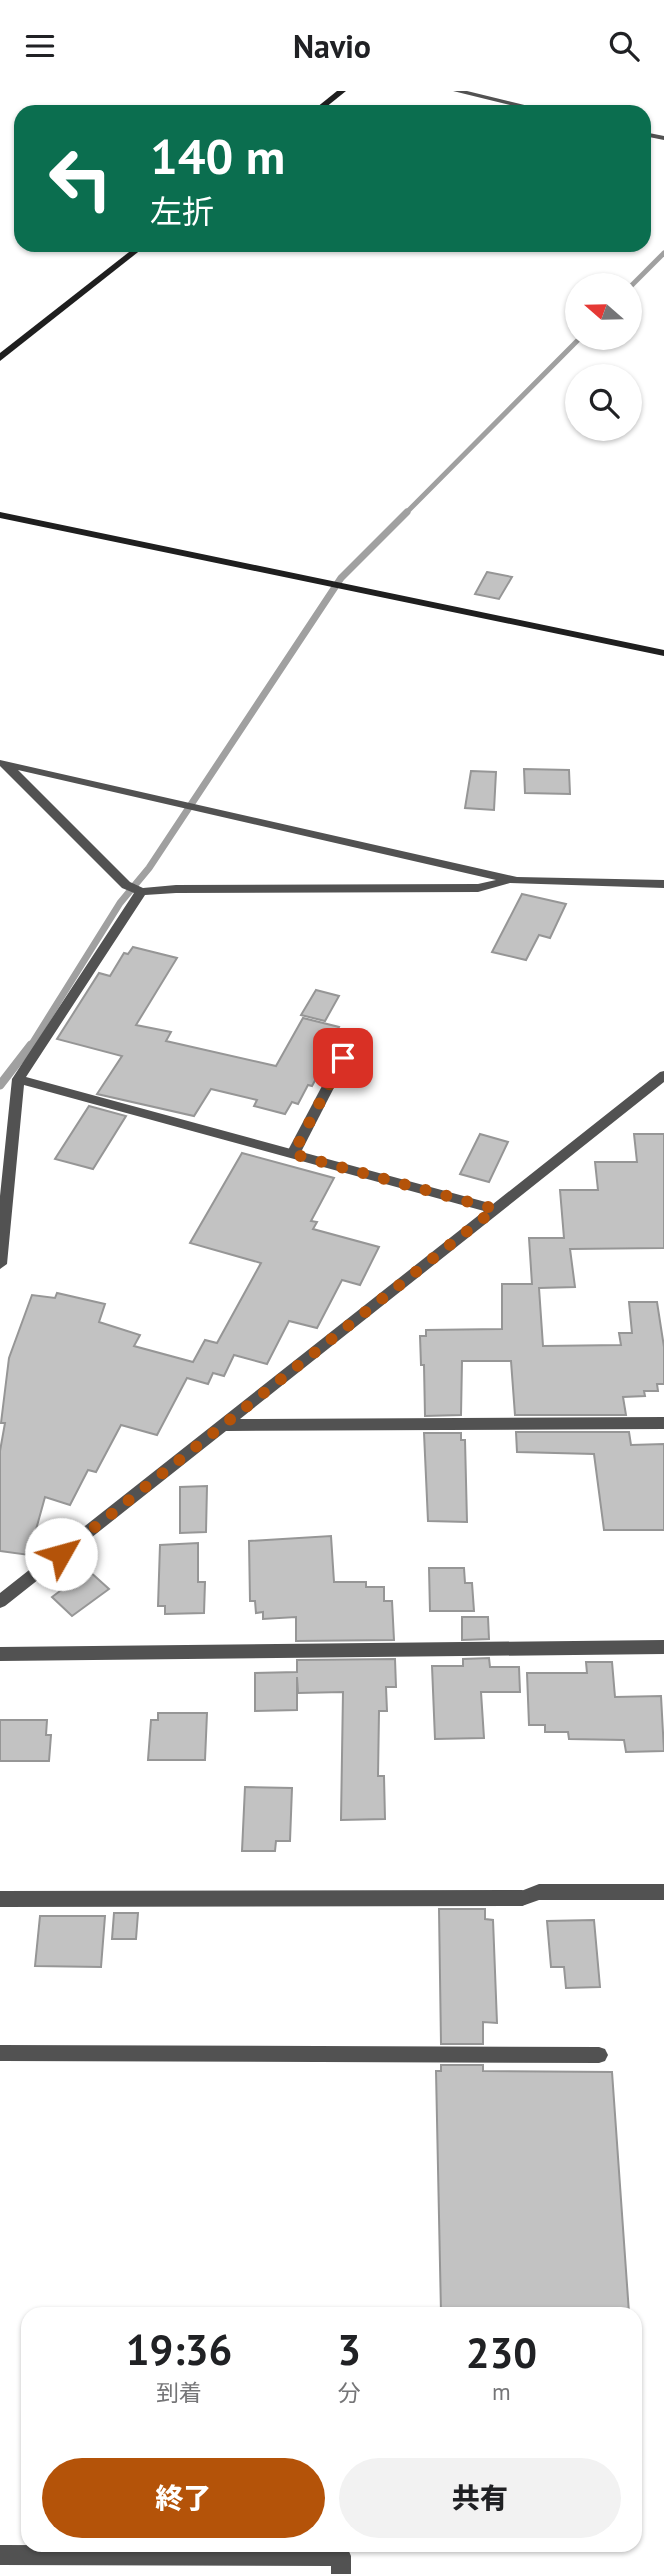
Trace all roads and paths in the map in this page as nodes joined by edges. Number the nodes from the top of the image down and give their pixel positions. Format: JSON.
{"nodes":[{"id":1,"x":342,"y":91,"type":"edge"},
{"id":2,"x":457,"y":91,"type":"edge"},
{"id":3,"x":324,"y":105,"type":"edge"},
{"id":4,"x":518,"y":105,"type":"edge"},
{"id":5,"x":135,"y":252,"type":"edge"},
{"id":6,"x":0,"y":358,"type":"edge"},
{"id":7,"x":0,"y":515,"type":"edge"},
{"id":8,"x":664,"y":653,"type":"edge"},
{"id":9,"x":2,"y":762,"type":"edge"},
{"id":10,"x":511,"y":880,"type":"junction"},
{"id":11,"x":664,"y":884,"type":"edge"},
{"id":12,"x":141,"y":892,"type":"junction"},
{"id":13,"x":355,"y":1035,"type":"dead end"},
{"id":14,"x":664,"y":1075,"type":"edge"},
{"id":15,"x":18,"y":1079,"type":"junction"},
{"id":16,"x":293,"y":1154,"type":"junction"},
{"id":17,"x":495,"y":1209,"type":"junction"},
{"id":18,"x":0,"y":1264,"type":"edge"},
{"id":19,"x":664,"y":1423,"type":"edge"},
{"id":20,"x":224,"y":1425,"type":"junction"},
{"id":21,"x":0,"y":1602,"type":"edge"},
{"id":22,"x":664,"y":1647,"type":"edge"},
{"id":23,"x":0,"y":1654,"type":"edge"},
{"id":24,"x":664,"y":1892,"type":"edge"},
{"id":25,"x":0,"y":1899,"type":"edge"},
{"id":26,"x":0,"y":2053,"type":"edge"},
{"id":27,"x":599,"y":2055,"type":"dead end"},
{"id":28,"x":0,"y":2555,"type":"edge"},
{"id":29,"x":341,"y":2574,"type":"edge"}],
"edges":[{"from":1,"to":3,"type":"street"},
{"from":2,"to":4,"type":"street"},
{"from":5,"to":6,"type":"street"},
{"from":7,"to":8,"type":"street"},
{"from":9,"to":10,"type":"street"},
{"from":9,"to":12,"type":"street"},
{"from":10,"to":11,"type":"street"},
{"from":10,"to":12,"type":"street"},
{"from":12,"to":15,"type":"street"},
{"from":13,"to":16,"type":"street"},
{"from":14,"to":17,"type":"street"},
{"from":15,"to":16,"type":"street"},
{"from":15,"to":18,"type":"street"},
{"from":16,"to":17,"type":"street"},
{"from":17,"to":20,"type":"street"},
{"from":19,"to":20,"type":"street"},
{"from":20,"to":21,"type":"street"},
{"from":22,"to":23,"type":"street"},
{"from":24,"to":25,"type":"street"},
{"from":26,"to":27,"type":"street"},
{"from":28,"to":29,"type":"street"}]}
